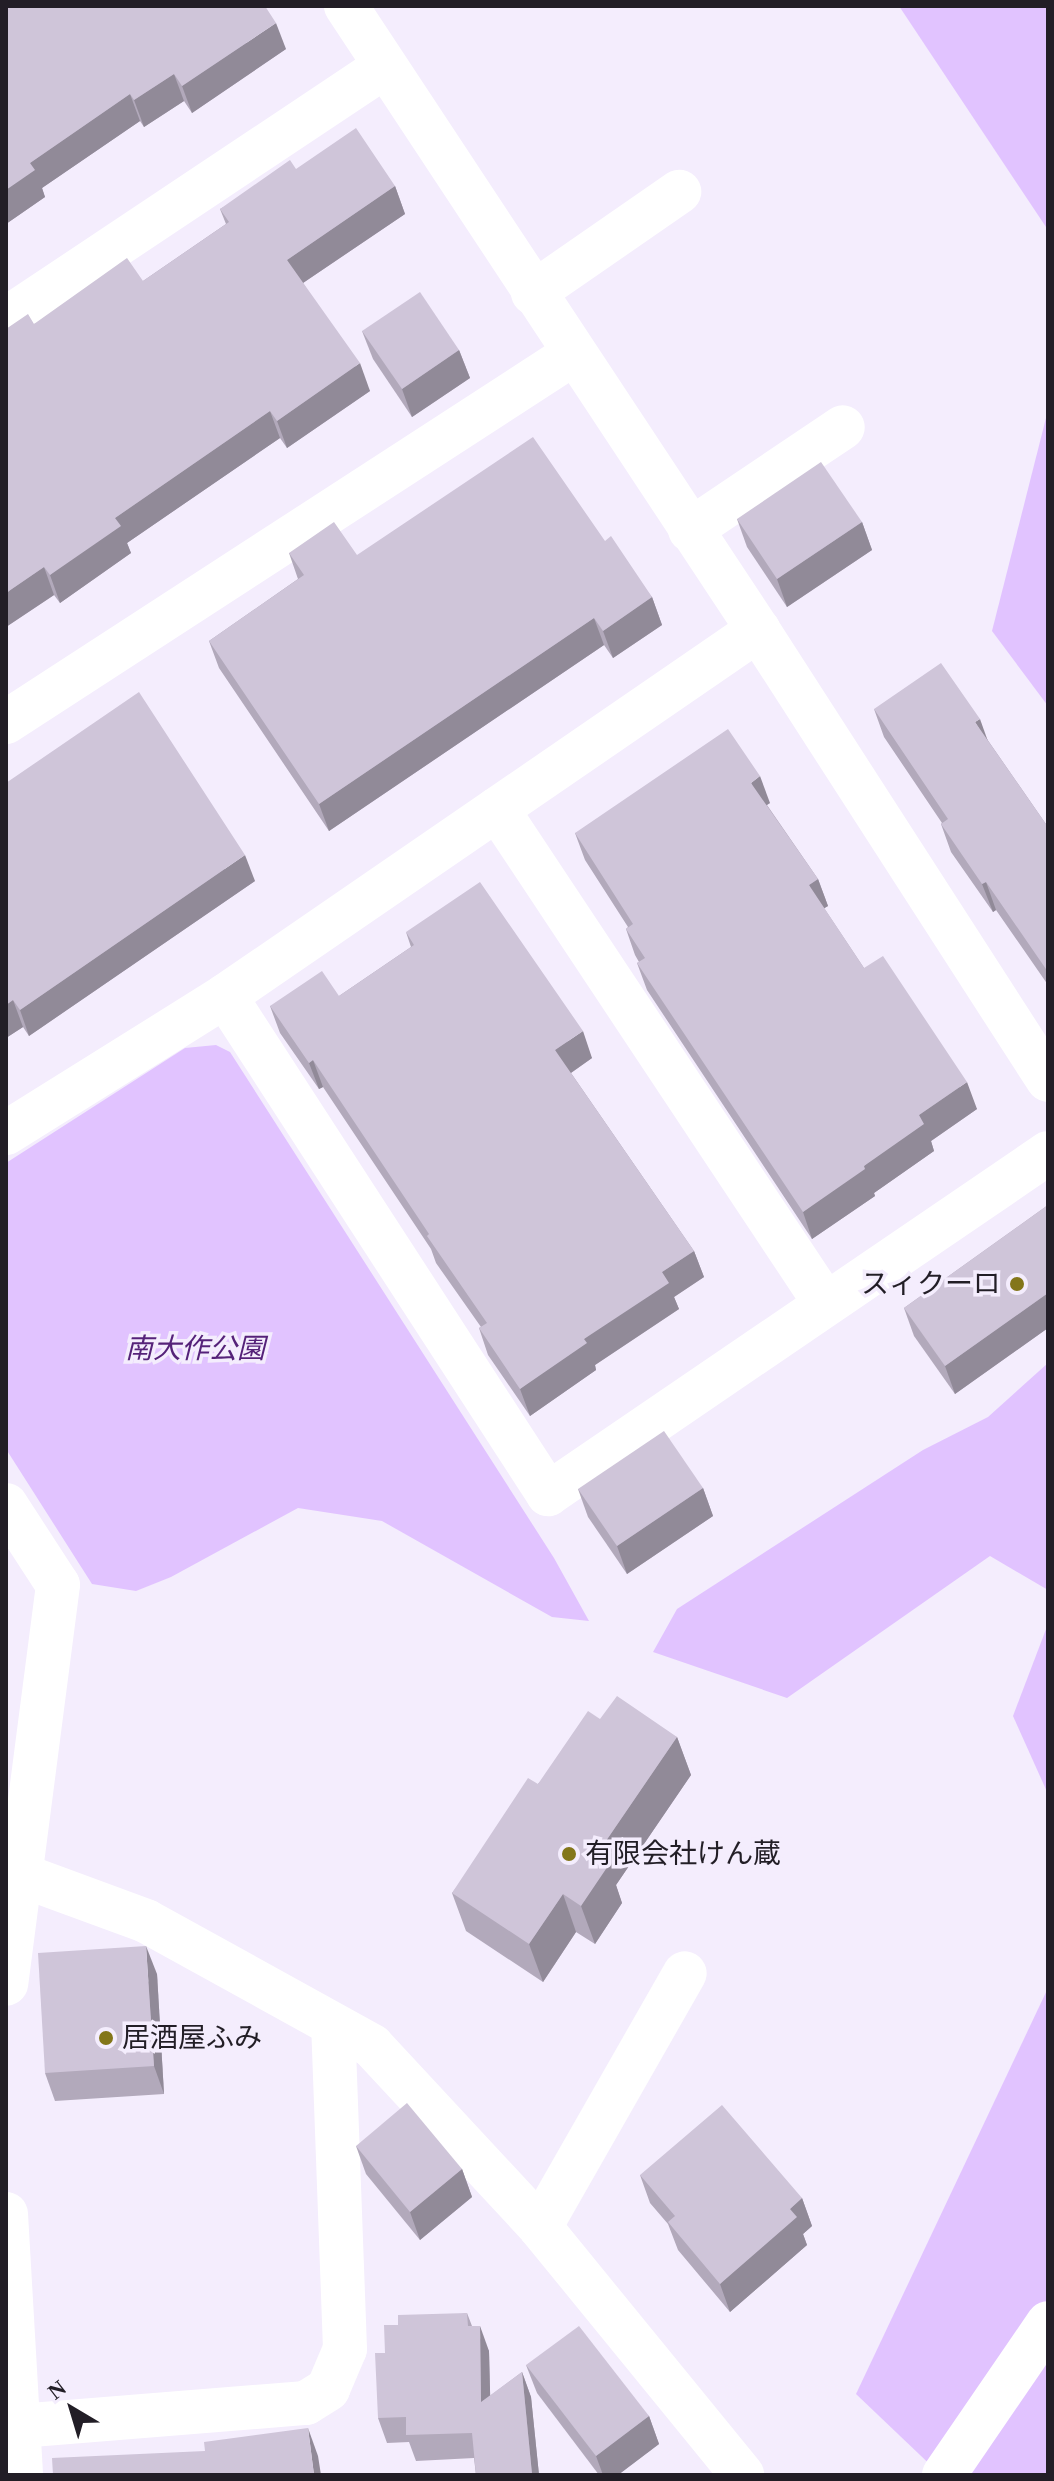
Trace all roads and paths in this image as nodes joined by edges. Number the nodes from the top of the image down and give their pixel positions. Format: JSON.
{"nodes":[{"id":1,"x":346,"y":6,"type":"edge"},
{"id":2,"x":384,"y":67,"type":"junction"},
{"id":3,"x":679,"y":192,"type":"dead end"},
{"id":4,"x":533,"y":293,"type":"junction"},
{"id":5,"x":6,"y":319,"type":"edge"},
{"id":6,"x":573,"y":354,"type":"junction"},
{"id":7,"x":843,"y":427,"type":"dead end"},
{"id":8,"x":690,"y":530,"type":"junction"},
{"id":9,"x":758,"y":630,"type":"junction"},
{"id":10,"x":6,"y":722,"type":"edge"},
{"id":11,"x":497,"y":809,"type":"junction"},
{"id":12,"x":225,"y":996,"type":"junction"},
{"id":13,"x":1048,"y":1080,"type":"edge"},
{"id":14,"x":6,"y":1133,"type":"edge"},
{"id":15,"x":1048,"y":1153,"type":"edge"},
{"id":16,"x":825,"y":1303,"type":"junction"},
{"id":17,"x":6,"y":1505,"type":"edge"},
{"id":18,"x":21,"y":1875,"type":"junction"},
{"id":19,"x":685,"y":1973,"type":"dead end"},
{"id":20,"x":6,"y":1984,"type":"edge"},
{"id":21,"x":333,"y":2025,"type":"junction"},
{"id":22,"x":6,"y":2214,"type":"edge"},
{"id":23,"x":540,"y":2227,"type":"junction"},
{"id":24,"x":1048,"y":2323,"type":"edge"},
{"id":25,"x":19,"y":2426,"type":"junction"},
{"id":26,"x":21,"y":2475,"type":"edge"},
{"id":27,"x":742,"y":2475,"type":"edge"},
{"id":28,"x":944,"y":2475,"type":"edge"}],
"edges":[{"from":1,"to":2,"type":"street"},
{"from":2,"to":4,"type":"street"},
{"from":2,"to":5,"type":"street"},
{"from":3,"to":4,"type":"street"},
{"from":4,"to":6,"type":"street"},
{"from":6,"to":8,"type":"street"},
{"from":6,"to":10,"type":"street"},
{"from":7,"to":8,"type":"street"},
{"from":8,"to":9,"type":"street"},
{"from":9,"to":11,"type":"street"},
{"from":9,"to":13,"type":"street"},
{"from":11,"to":12,"type":"street"},
{"from":11,"to":16,"type":"street"},
{"from":12,"to":14,"type":"street"},
{"from":12,"to":16,"type":"street"},
{"from":15,"to":16,"type":"street"},
{"from":17,"to":18,"type":"street"},
{"from":18,"to":20,"type":"street"},
{"from":18,"to":21,"type":"street"},
{"from":19,"to":23,"type":"street"},
{"from":21,"to":23,"type":"street"},
{"from":21,"to":25,"type":"street"},
{"from":22,"to":25,"type":"street"},
{"from":23,"to":27,"type":"street"},
{"from":24,"to":28,"type":"street"},
{"from":25,"to":26,"type":"street"}]}
